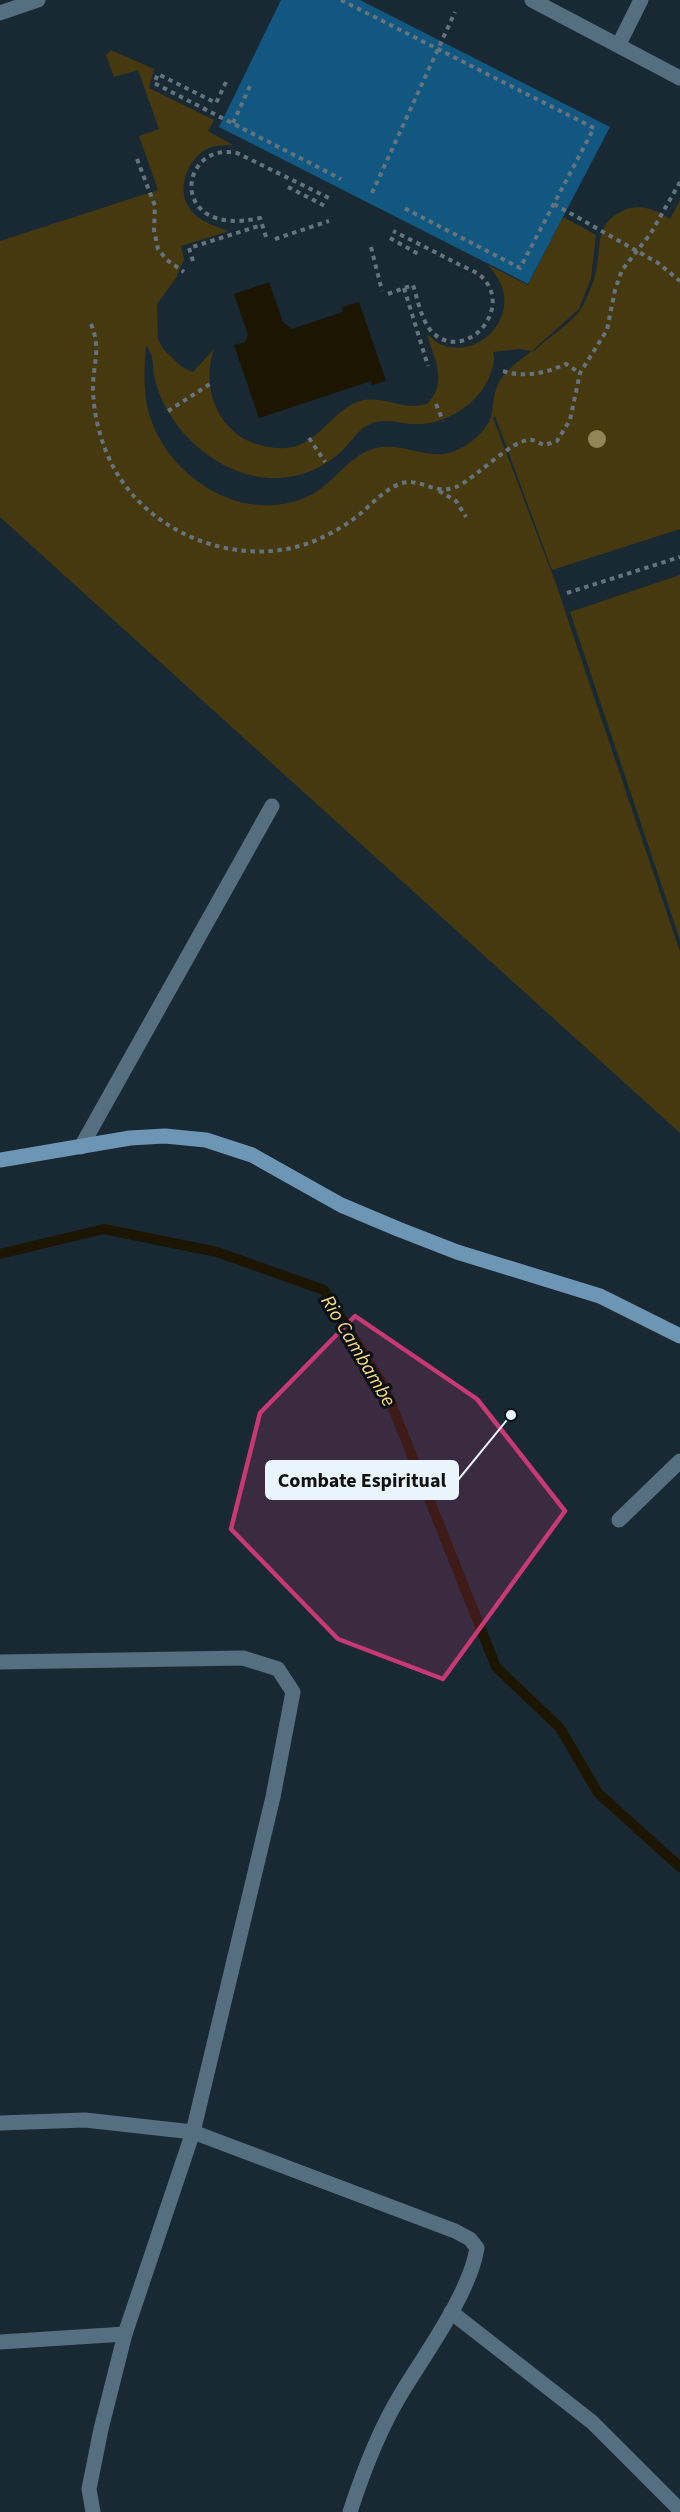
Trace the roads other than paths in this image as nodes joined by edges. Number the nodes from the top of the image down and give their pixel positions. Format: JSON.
{"nodes":[{"id":1,"x":38,"y":0,"type":"edge"},
{"id":2,"x":532,"y":0,"type":"edge"},
{"id":3,"x":641,"y":0,"type":"edge"},
{"id":4,"x":0,"y":13,"type":"edge"},
{"id":5,"x":619,"y":44,"type":"junction"},
{"id":6,"x":680,"y":78,"type":"edge"},
{"id":7,"x":272,"y":806,"type":"dead end"},
{"id":8,"x":81,"y":1147,"type":"junction"},
{"id":9,"x":0,"y":1160,"type":"edge"},
{"id":10,"x":680,"y":1336,"type":"edge"},
{"id":11,"x":680,"y":1461,"type":"edge"},
{"id":12,"x":619,"y":1520,"type":"dead end"},
{"id":13,"x":0,"y":1662,"type":"edge"},
{"id":14,"x":0,"y":2123,"type":"edge"},
{"id":15,"x":193,"y":2132,"type":"junction"},
{"id":16,"x":451,"y":2312,"type":"junction"},
{"id":17,"x":124,"y":2334,"type":"junction"},
{"id":18,"x":0,"y":2342,"type":"edge"},
{"id":19,"x":680,"y":2510,"type":"edge"},
{"id":20,"x":93,"y":2512,"type":"edge"},
{"id":21,"x":350,"y":2512,"type":"edge"}],
"edges":[{"from":1,"to":4,"type":"street"},
{"from":2,"to":5,"type":"street"},
{"from":3,"to":5,"type":"street"},
{"from":5,"to":6,"type":"street"},
{"from":7,"to":8,"type":"street"},
{"from":8,"to":9,"type":"street"},
{"from":8,"to":10,"type":"street"},
{"from":11,"to":12,"type":"street"},
{"from":13,"to":15,"type":"street"},
{"from":14,"to":15,"type":"street"},
{"from":15,"to":16,"type":"street"},
{"from":15,"to":17,"type":"street"},
{"from":16,"to":19,"type":"street"},
{"from":16,"to":21,"type":"street"},
{"from":17,"to":18,"type":"street"},
{"from":17,"to":20,"type":"street"}]}
